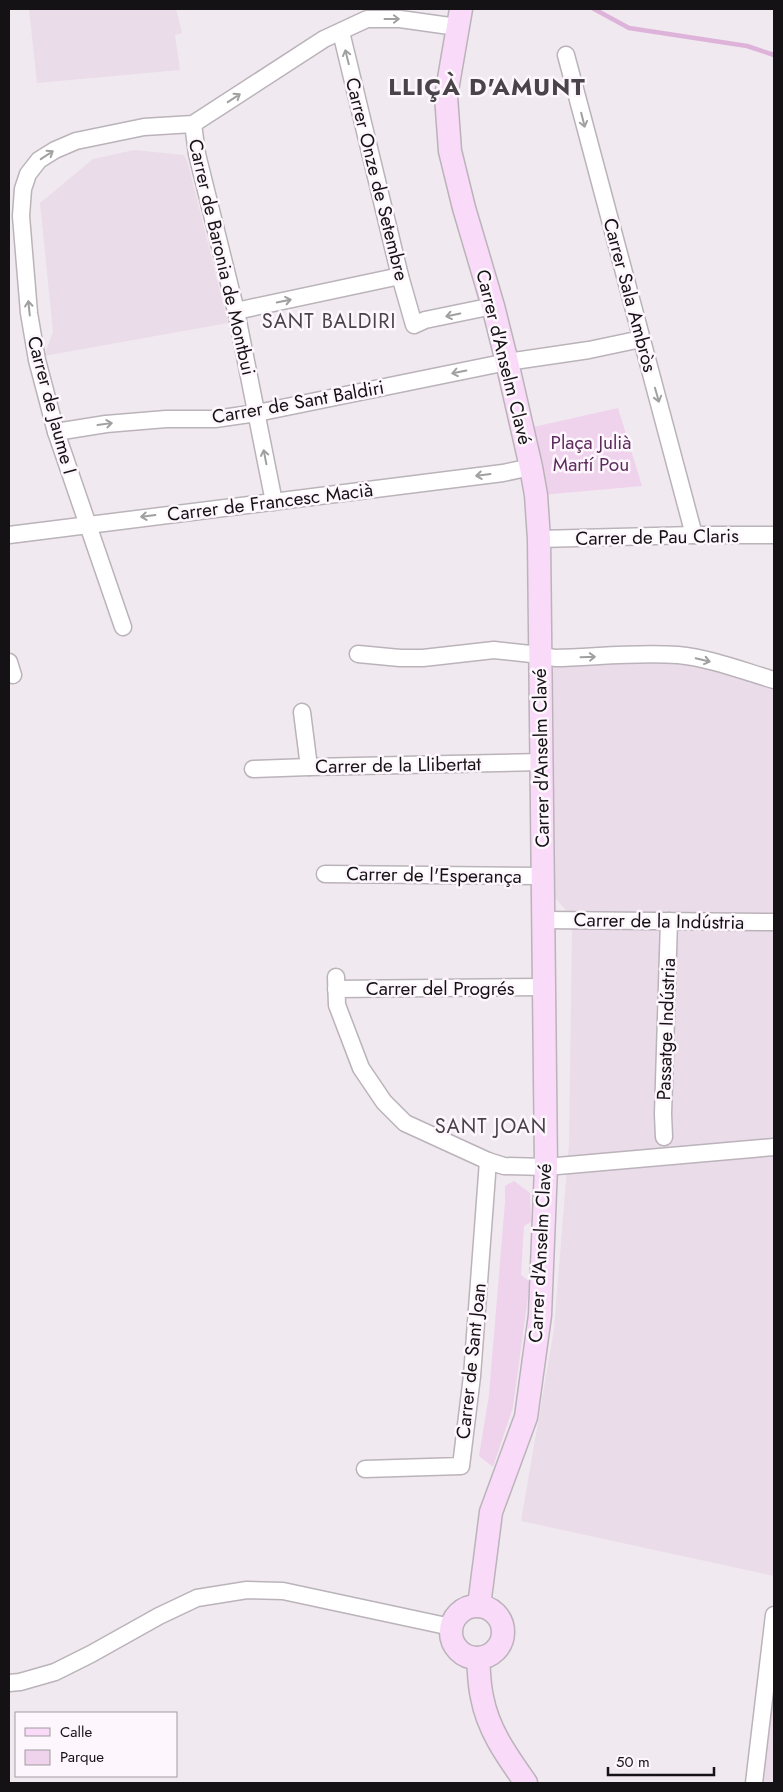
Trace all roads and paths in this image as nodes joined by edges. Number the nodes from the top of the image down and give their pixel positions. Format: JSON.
{"nodes":[{"id":1,"x":459,"y":18,"type":"edge"},
{"id":2,"x":340,"y":32,"type":"junction"},
{"id":3,"x":566,"y":55,"type":"dead end"},
{"id":4,"x":193,"y":124,"type":"junction"},
{"id":5,"x":400,"y":276,"type":"junction"},
{"id":6,"x":493,"y":306,"type":"junction"},
{"id":7,"x":236,"y":311,"type":"junction"},
{"id":8,"x":641,"y":339,"type":"junction"},
{"id":9,"x":507,"y":362,"type":"junction"},
{"id":10,"x":256,"y":413,"type":"junction"},
{"id":11,"x":56,"y":432,"type":"junction"},
{"id":12,"x":531,"y":467,"type":"junction"},
{"id":13,"x":274,"y":502,"type":"junction"},
{"id":14,"x":87,"y":524,"type":"junction"},
{"id":15,"x":9,"y":535,"type":"edge"},
{"id":16,"x":694,"y":535,"type":"junction"},
{"id":17,"x":774,"y":535,"type":"edge"},
{"id":18,"x":539,"y":539,"type":"junction"},
{"id":19,"x":123,"y":627,"type":"dead end"},
{"id":20,"x":358,"y":654,"type":"dead end"},
{"id":21,"x":540,"y":654,"type":"junction"},
{"id":22,"x":774,"y":680,"type":"edge"},
{"id":23,"x":302,"y":712,"type":"dead end"},
{"id":24,"x":542,"y":762,"type":"junction"},
{"id":25,"x":309,"y":766,"type":"junction"},
{"id":26,"x":253,"y":770,"type":"dead end"},
{"id":27,"x":325,"y":874,"type":"dead end"},
{"id":28,"x":543,"y":876,"type":"junction"},
{"id":29,"x":543,"y":920,"type":"junction"},
{"id":30,"x":669,"y":921,"type":"junction"},
{"id":31,"x":774,"y":922,"type":"edge"},
{"id":32,"x":544,"y":987,"type":"junction"},
{"id":33,"x":664,"y":1136,"type":"dead end"},
{"id":34,"x":774,"y":1147,"type":"edge"},
{"id":35,"x":488,"y":1161,"type":"junction"},
{"id":36,"x":546,"y":1167,"type":"junction"},
{"id":37,"x":365,"y":1469,"type":"dead end"},
{"id":38,"x":480,"y":1606,"type":"junction"},
{"id":39,"x":774,"y":1615,"type":"edge"},
{"id":40,"x":451,"y":1627,"type":"junction"},
{"id":41,"x":773,"y":1636,"type":"edge"},
{"id":42,"x":478,"y":1658,"type":"junction"},
{"id":43,"x":772,"y":1660,"type":"edge"},
{"id":44,"x":9,"y":1683,"type":"edge"},
{"id":45,"x":774,"y":1692,"type":"edge"},
{"id":46,"x":763,"y":1706,"type":"junction"},
{"id":47,"x":526,"y":1783,"type":"edge"},
{"id":48,"x":754,"y":1783,"type":"edge"}],
"edges":[{"from":2,"to":1,"type":"street","name":"Carrer de Baronia de Montbui","one_way":true},
{"from":1,"to":6,"type":"street","name":"Carrer d'Anselm Clavé"},
{"from":4,"to":2,"type":"street","name":"Carrer de Baronia de Montbui","one_way":true},
{"from":5,"to":2,"type":"street","name":"Carrer Onze de Setembre","one_way":true},
{"from":3,"to":8,"type":"street","name":"Carrer Sala Ambròs","one_way":true},
{"from":4,"to":7,"type":"street","name":"Carrer de Baronia de Montbui"},
{"from":11,"to":4,"type":"street","name":"Carrer de Jaume I","one_way":true},
{"from":6,"to":5,"type":"street","name":"Carrer Onze de Setembre","one_way":true},
{"from":7,"to":5,"type":"street","one_way":true},
{"from":6,"to":9,"type":"street","name":"Carrer d'Anselm Clavé"},
{"from":7,"to":10,"type":"street","name":"Carrer de Baronia de Montbui"},
{"from":8,"to":9,"type":"street","name":"Carrer de Sant Baldiri"},
{"from":8,"to":16,"type":"street","name":"Carrer Sala Ambròs","one_way":true},
{"from":9,"to":10,"type":"street","name":"Carrer de Sant Baldiri","one_way":true},
{"from":9,"to":12,"type":"street","name":"Carrer d'Anselm Clavé"},
{"from":11,"to":10,"type":"street","name":"Carrer de Sant Baldiri","one_way":true},
{"from":13,"to":10,"type":"street","name":"Carrer de Baronia de Montbui","one_way":true},
{"from":11,"to":14,"type":"street","name":"Carrer de Jaume I"},
{"from":12,"to":13,"type":"street","name":"Carrer de Francesc Macià","one_way":true},
{"from":12,"to":18,"type":"street","name":"Carrer d'Anselm Clavé"},
{"from":13,"to":14,"type":"street","name":"Carrer de Francesc Macià","one_way":true},
{"from":14,"to":15,"type":"street","name":"Carrer de Francesc Macià"},
{"from":14,"to":19,"type":"street","name":"Carrer de Jaume I"},
{"from":16,"to":17,"type":"street","name":"Carrer de Pau Claris"},
{"from":16,"to":18,"type":"street","name":"Carrer de Pau Claris"},
{"from":18,"to":21,"type":"street","name":"Carrer d'Anselm Clavé"},
{"from":20,"to":21,"type":"street"},
{"from":21,"to":22,"type":"street","one_way":true},
{"from":21,"to":24,"type":"street","name":"Carrer d'Anselm Clavé"},
{"from":23,"to":25,"type":"street"},
{"from":24,"to":25,"type":"street","name":"Carrer de la Llibertat"},
{"from":24,"to":28,"type":"street","name":"Carrer d'Anselm Clavé"},
{"from":25,"to":26,"type":"street","name":"Carrer de la Llibertat"},
{"from":27,"to":28,"type":"street","name":"Carrer de l'Esperança"},
{"from":28,"to":29,"type":"street","name":"Carrer d'Anselm Clavé"},
{"from":29,"to":30,"type":"street","name":"Carrer de la Indústria"},
{"from":29,"to":32,"type":"street","name":"Carrer d'Anselm Clavé"},
{"from":30,"to":31,"type":"street","name":"Carrer de la Indústria"},
{"from":30,"to":33,"type":"street","name":"Passatge Indústria"},
{"from":32,"to":35,"type":"street","name":"Carrer del Progrés"},
{"from":32,"to":36,"type":"street","name":"Carrer d'Anselm Clavé"},
{"from":34,"to":36,"type":"street"},
{"from":35,"to":36,"type":"street"},
{"from":35,"to":37,"type":"street","name":"Carrer de Sant Joan"},
{"from":36,"to":38,"type":"street","name":"Carrer d'Anselm Clavé"},
{"from":38,"to":40,"type":"street"},
{"from":38,"to":42,"type":"street"},
{"from":39,"to":41,"type":"street"},
{"from":40,"to":42,"type":"street"},
{"from":40,"to":44,"type":"street"},
{"from":41,"to":43,"type":"street"},
{"from":42,"to":47,"type":"street"},
{"from":43,"to":46,"type":"street"},
{"from":45,"to":46,"type":"street"},
{"from":46,"to":48,"type":"street"}]}
